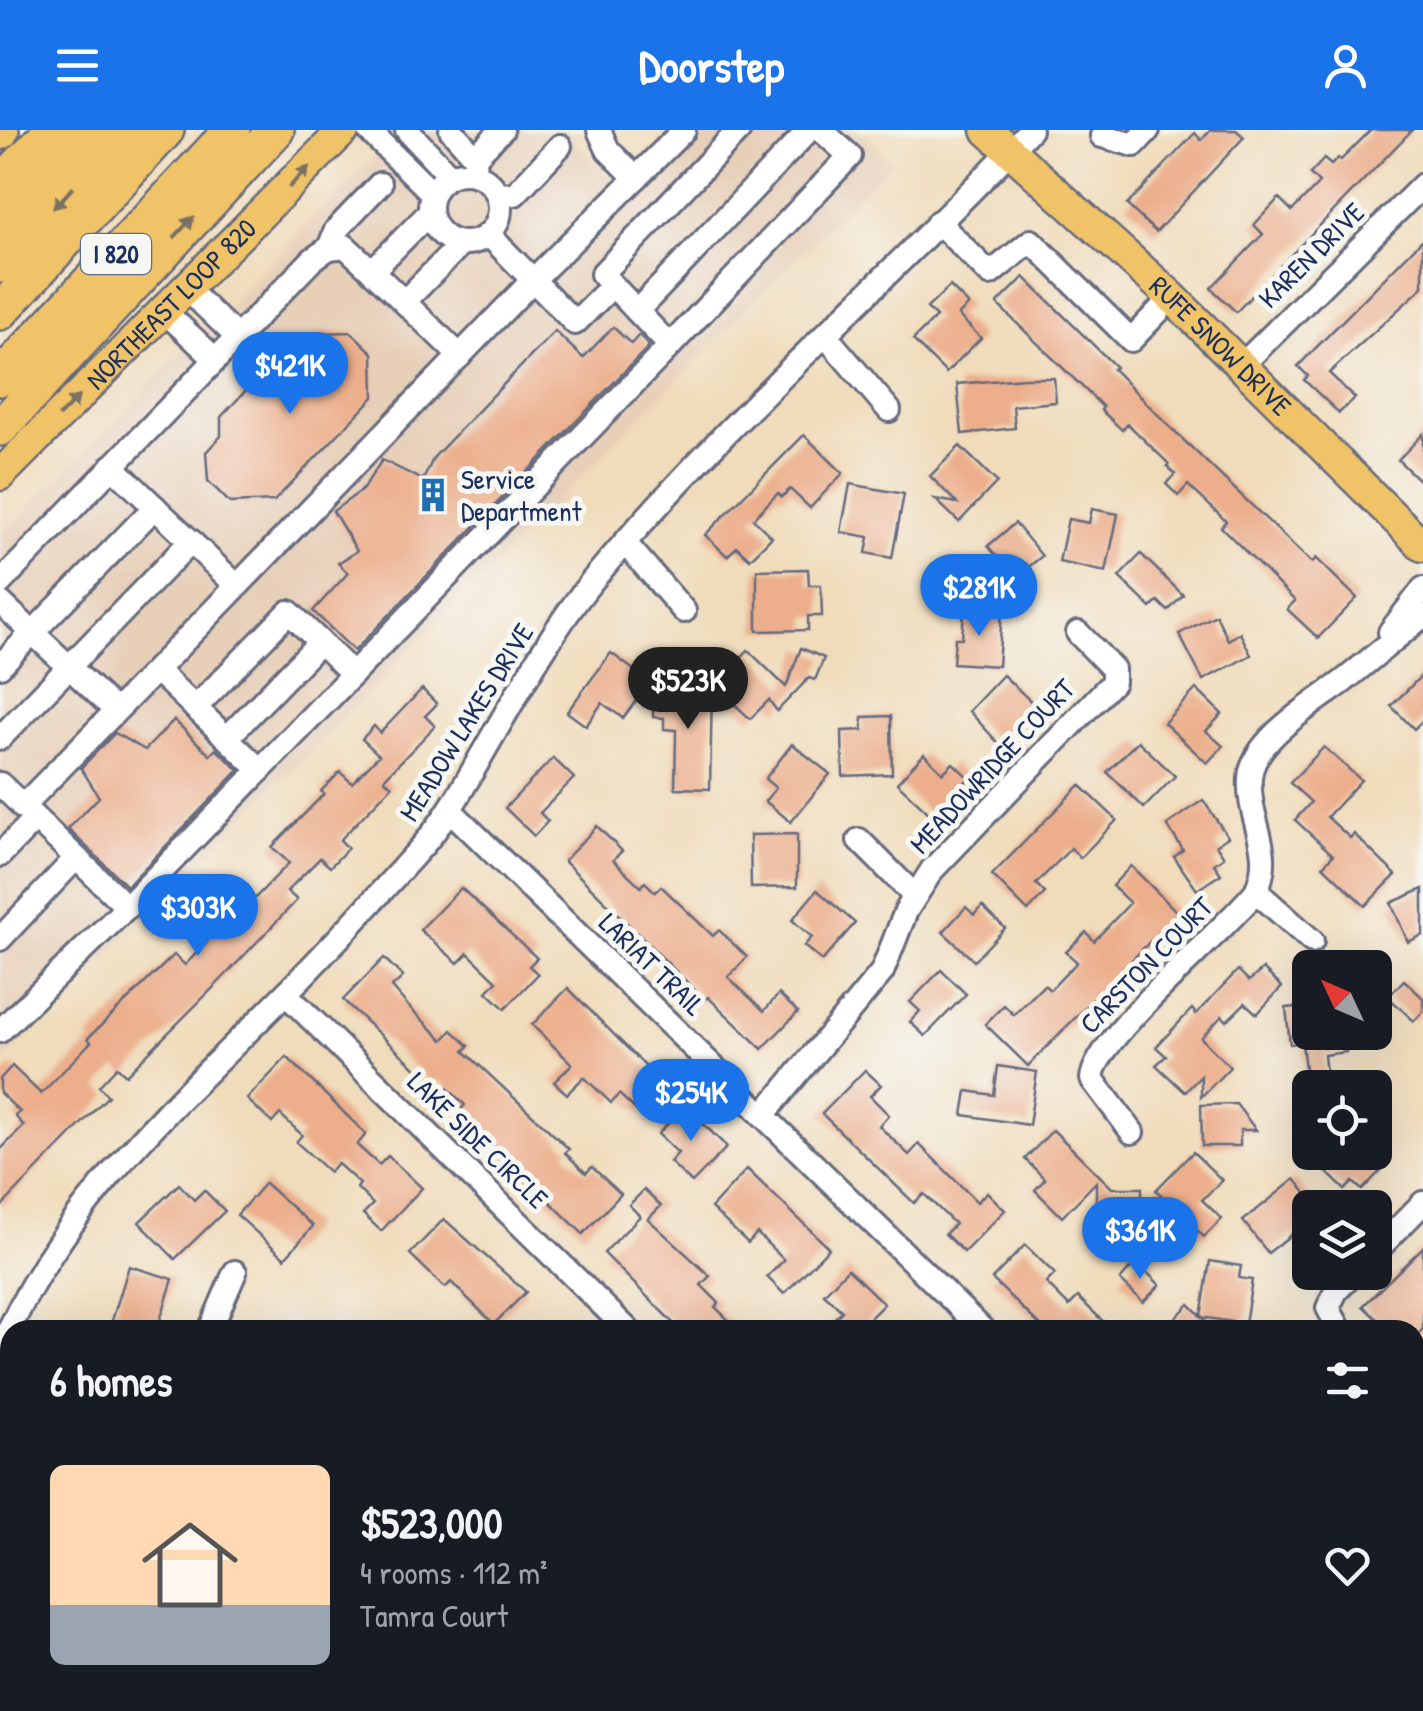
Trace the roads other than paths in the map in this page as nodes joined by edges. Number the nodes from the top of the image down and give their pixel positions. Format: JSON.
{"nodes":[{"id":1,"x":52,"y":130,"type":"edge"},
{"id":2,"x":88,"y":130,"type":"edge"},
{"id":3,"x":126,"y":130,"type":"edge"},
{"id":4,"x":166,"y":130,"type":"edge"},
{"id":5,"x":232,"y":130,"type":"edge"},
{"id":6,"x":276,"y":130,"type":"edge"},
{"id":7,"x":344,"y":130,"type":"edge"},
{"id":8,"x":368,"y":130,"type":"edge"},
{"id":9,"x":407,"y":130,"type":"edge"},
{"id":10,"x":451,"y":130,"type":"edge"},
{"id":11,"x":502,"y":130,"type":"edge"},
{"id":12,"x":599,"y":130,"type":"edge"},
{"id":13,"x":684,"y":130,"type":"edge"},
{"id":14,"x":809,"y":130,"type":"edge"},
{"id":15,"x":821,"y":130,"type":"edge"},
{"id":16,"x":987,"y":130,"type":"edge"},
{"id":17,"x":1148,"y":130,"type":"edge"},
{"id":18,"x":727,"y":134,"type":"edge"},
{"id":19,"x":1014,"y":136,"type":"edge"},
{"id":20,"x":1102,"y":136,"type":"dead end"},
{"id":21,"x":560,"y":146,"type":"dead end"},
{"id":22,"x":476,"y":166,"type":"junction"},
{"id":23,"x":450,"y":176,"type":"junction"},
{"id":24,"x":636,"y":178,"type":"junction"},
{"id":25,"x":380,"y":184,"type":"dead end"},
{"id":26,"x":0,"y":185,"type":"edge"},
{"id":27,"x":1423,"y":185,"type":"edge"},
{"id":28,"x":498,"y":195,"type":"junction"},
{"id":29,"x":432,"y":203,"type":"junction"},
{"id":30,"x":938,"y":222,"type":"junction"},
{"id":31,"x":0,"y":226,"type":"edge"},
{"id":32,"x":488,"y":234,"type":"junction"},
{"id":33,"x":462,"y":242,"type":"junction"},
{"id":34,"x":329,"y":248,"type":"junction"},
{"id":35,"x":0,"y":265,"type":"edge"},
{"id":36,"x":372,"y":270,"type":"junction"},
{"id":37,"x":534,"y":280,"type":"junction"},
{"id":38,"x":612,"y":286,"type":"junction"},
{"id":39,"x":187,"y":289,"type":"junction"},
{"id":40,"x":1172,"y":297,"type":"junction"},
{"id":41,"x":404,"y":302,"type":"junction"},
{"id":42,"x":164,"y":311,"type":"junction"},
{"id":43,"x":0,"y":312,"type":"edge"},
{"id":44,"x":637,"y":312,"type":"junction"},
{"id":45,"x":825,"y":334,"type":"junction"},
{"id":46,"x":237,"y":337,"type":"junction"},
{"id":47,"x":670,"y":346,"type":"junction"},
{"id":48,"x":460,"y":356,"type":"junction"},
{"id":49,"x":216,"y":359,"type":"junction"},
{"id":50,"x":1240,"y":367,"type":"junction"},
{"id":51,"x":0,"y":378,"type":"edge"},
{"id":52,"x":889,"y":410,"type":"dead end"},
{"id":53,"x":0,"y":428,"type":"edge"},
{"id":54,"x":112,"y":466,"type":"junction"},
{"id":55,"x":0,"y":475,"type":"edge"},
{"id":56,"x":155,"y":507,"type":"junction"},
{"id":57,"x":191,"y":541,"type":"junction"},
{"id":58,"x":625,"y":543,"type":"junction"},
{"id":59,"x":1423,"y":546,"type":"edge"},
{"id":60,"x":0,"y":583,"type":"edge"},
{"id":61,"x":236,"y":585,"type":"junction"},
{"id":62,"x":1423,"y":588,"type":"edge"},
{"id":63,"x":0,"y":602,"type":"edge"},
{"id":64,"x":684,"y":612,"type":"dead end"},
{"id":65,"x":1423,"y":616,"type":"edge"},
{"id":66,"x":33,"y":632,"type":"junction"},
{"id":67,"x":1078,"y":633,"type":"dead end"},
{"id":68,"x":320,"y":642,"type":"junction"},
{"id":69,"x":1366,"y":662,"type":"junction"},
{"id":70,"x":0,"y":666,"type":"edge"},
{"id":71,"x":69,"y":666,"type":"junction"},
{"id":72,"x":156,"y":670,"type":"junction"},
{"id":73,"x":353,"y":674,"type":"junction"},
{"id":74,"x":195,"y":708,"type":"junction"},
{"id":75,"x":115,"y":710,"type":"junction"},
{"id":76,"x":0,"y":738,"type":"edge"},
{"id":77,"x":227,"y":738,"type":"junction"},
{"id":78,"x":260,"y":770,"type":"junction"},
{"id":79,"x":0,"y":784,"type":"edge"},
{"id":80,"x":450,"y":810,"type":"junction"},
{"id":81,"x":28,"y":813,"type":"junction"},
{"id":82,"x":858,"y":840,"type":"dead end"},
{"id":83,"x":0,"y":855,"type":"edge"},
{"id":84,"x":75,"y":859,"type":"junction"},
{"id":85,"x":1256,"y":892,"type":"junction"},
{"id":86,"x":915,"y":896,"type":"junction"},
{"id":87,"x":127,"y":907,"type":"junction"},
{"id":88,"x":0,"y":939,"type":"edge"},
{"id":89,"x":1312,"y":941,"type":"dead end"},
{"id":90,"x":286,"y":994,"type":"junction"},
{"id":91,"x":0,"y":1032,"type":"edge"},
{"id":92,"x":764,"y":1114,"type":"junction"},
{"id":93,"x":1132,"y":1132,"type":"dead end"},
{"id":94,"x":1423,"y":1203,"type":"edge"},
{"id":95,"x":1392,"y":1235,"type":"edge"},
{"id":96,"x":234,"y":1272,"type":"dead end"},
{"id":97,"x":1337,"y":1290,"type":"edge"},
{"id":98,"x":15,"y":1320,"type":"edge"},
{"id":99,"x":214,"y":1320,"type":"edge"},
{"id":100,"x":618,"y":1320,"type":"edge"},
{"id":101,"x":974,"y":1320,"type":"edge"},
{"id":102,"x":1335,"y":1320,"type":"edge"}],
"edges":[{"from":1,"to":26,"type":"highway"},
{"from":2,"to":31,"type":"highway"},
{"from":3,"to":35,"type":"highway","one_way":true},
{"from":4,"to":43,"type":"highway"},
{"from":5,"to":51,"type":"highway","number":"I 820"},
{"from":53,"to":6,"type":"highway","one_way":true},
{"from":39,"to":7,"type":"main road","name":"NORTHEAST LOOP 820","one_way":true},
{"from":8,"to":29,"type":"street"},
{"from":9,"to":23,"type":"street"},
{"from":10,"to":22,"type":"street"},
{"from":11,"to":22,"type":"street"},
{"from":12,"to":24,"type":"street"},
{"from":13,"to":24,"type":"street"},
{"from":14,"to":44,"type":"street"},
{"from":15,"to":47,"type":"street"},
{"from":16,"to":19,"type":"main road","name":"RUFE SNOW DRIVE"},
{"from":17,"to":20,"type":"street"},
{"from":18,"to":38,"type":"street"},
{"from":19,"to":30,"type":"street","name":"MEADOW LAKES DRIVE"},
{"from":19,"to":40,"type":"main road","name":"RUFE SNOW DRIVE"},
{"from":21,"to":28,"type":"street"},
{"from":22,"to":23,"type":"street"},
{"from":22,"to":28,"type":"street"},
{"from":23,"to":29,"type":"street"},
{"from":24,"to":37,"type":"street"},
{"from":25,"to":34,"type":"street"},
{"from":27,"to":50,"type":"street","name":"KAREN DRIVE"},
{"from":28,"to":32,"type":"street"},
{"from":29,"to":33,"type":"street"},
{"from":29,"to":36,"type":"street"},
{"from":30,"to":40,"type":"street"},
{"from":30,"to":45,"type":"street","name":"MEADOW LAKES DRIVE"},
{"from":32,"to":33,"type":"street"},
{"from":32,"to":37,"type":"street"},
{"from":33,"to":41,"type":"street"},
{"from":34,"to":36,"type":"street"},
{"from":34,"to":46,"type":"street"},
{"from":36,"to":41,"type":"street"},
{"from":37,"to":38,"type":"street"},
{"from":37,"to":48,"type":"street"},
{"from":38,"to":44,"type":"street"},
{"from":39,"to":42,"type":"main road","name":"NORTHEAST LOOP 820"},
{"from":39,"to":46,"type":"street"},
{"from":40,"to":50,"type":"main road","name":"RUFE SNOW DRIVE"},
{"from":41,"to":48,"type":"street"},
{"from":42,"to":49,"type":"street"},
{"from":55,"to":42,"type":"main road","name":"NORTHEAST LOOP 820","one_way":true},
{"from":44,"to":47,"type":"street"},
{"from":45,"to":52,"type":"street"},
{"from":45,"to":58,"type":"street","name":"MEADOW LAKES DRIVE"},
{"from":46,"to":49,"type":"street"},
{"from":47,"to":73,"type":"street"},
{"from":48,"to":61,"type":"street"},
{"from":49,"to":54,"type":"street"},
{"from":50,"to":59,"type":"main road","name":"RUFE SNOW DRIVE"},
{"from":54,"to":56,"type":"street"},
{"from":54,"to":60,"type":"street"},
{"from":56,"to":57,"type":"street"},
{"from":56,"to":66,"type":"street"},
{"from":57,"to":61,"type":"street"},
{"from":57,"to":71,"type":"street"},
{"from":58,"to":64,"type":"street"},
{"from":58,"to":80,"type":"street","name":"MEADOW LAKES DRIVE"},
{"from":61,"to":72,"type":"street"},
{"from":62,"to":69,"type":"street"},
{"from":63,"to":66,"type":"street"},
{"from":65,"to":69,"type":"street"},
{"from":66,"to":70,"type":"street"},
{"from":66,"to":71,"type":"street"},
{"from":67,"to":86,"type":"street","name":"MEADOWRIDGE COURT"},
{"from":68,"to":73,"type":"street"},
{"from":68,"to":74,"type":"street"},
{"from":68,"to":77,"type":"street"},
{"from":69,"to":85,"type":"street"},
{"from":71,"to":75,"type":"street"},
{"from":71,"to":76,"type":"street"},
{"from":72,"to":74,"type":"street"},
{"from":72,"to":75,"type":"street"},
{"from":73,"to":78,"type":"street"},
{"from":74,"to":77,"type":"street"},
{"from":75,"to":81,"type":"street"},
{"from":77,"to":78,"type":"street"},
{"from":78,"to":87,"type":"street"},
{"from":79,"to":81,"type":"street"},
{"from":80,"to":90,"type":"street","name":"MEADOW LAKES DRIVE"},
{"from":80,"to":92,"type":"street","name":"LARIAT TRAIL"},
{"from":81,"to":83,"type":"street"},
{"from":81,"to":84,"type":"street"},
{"from":82,"to":86,"type":"street","name":"MEADOWRIDGE COURT"},
{"from":84,"to":87,"type":"street"},
{"from":84,"to":88,"type":"street"},
{"from":85,"to":89,"type":"street"},
{"from":85,"to":93,"type":"street","name":"CARSTON COURT"},
{"from":86,"to":92,"type":"street","name":"MEADOWRIDGE COURT"},
{"from":87,"to":91,"type":"street"},
{"from":90,"to":98,"type":"street","name":"MEADOW LAKES DRIVE"},
{"from":90,"to":100,"type":"street","name":"LAKE SIDE CIRCLE"},
{"from":92,"to":101,"type":"street","name":"LARIAT TRAIL"},
{"from":94,"to":95,"type":"street"},
{"from":96,"to":99,"type":"street"},
{"from":97,"to":102,"type":"street"}]}
